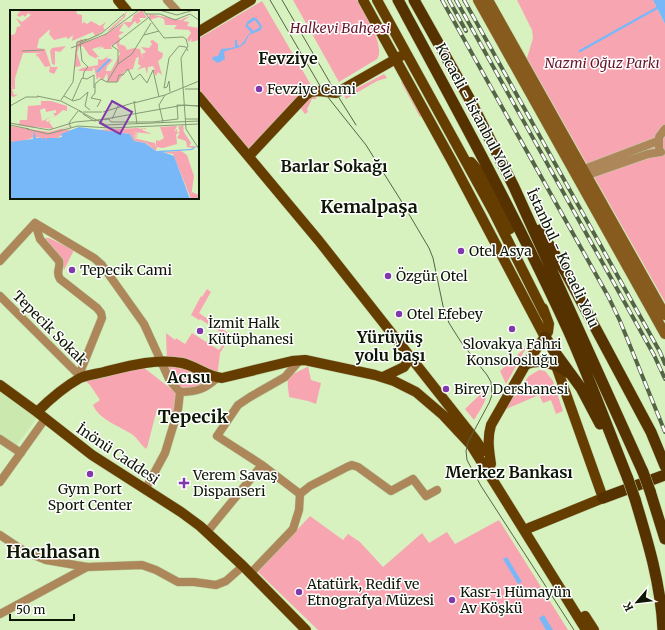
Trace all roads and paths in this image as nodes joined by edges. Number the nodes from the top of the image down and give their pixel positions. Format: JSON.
{"nodes":[{"id":1,"x":118,"y":0,"type":"edge"},
{"id":2,"x":167,"y":0,"type":"edge"},
{"id":3,"x":251,"y":0,"type":"edge"},
{"id":4,"x":363,"y":0,"type":"edge"},
{"id":5,"x":377,"y":0,"type":"edge"},
{"id":6,"x":398,"y":0,"type":"edge"},
{"id":7,"x":414,"y":0,"type":"edge"},
{"id":8,"x":422,"y":0,"type":"edge"},
{"id":9,"x":478,"y":0,"type":"edge"},
{"id":10,"x":488,"y":0,"type":"edge"},
{"id":11,"x":126,"y":10,"type":"edge"},
{"id":12,"x":176,"y":10,"type":"edge"},
{"id":13,"x":199,"y":31,"type":"edge"},
{"id":14,"x":406,"y":54,"type":"junction"},
{"id":15,"x":396,"y":60,"type":"junction"},
{"id":16,"x":447,"y":60,"type":"junction"},
{"id":17,"x":199,"y":97,"type":"edge"},
{"id":18,"x":665,"y":129,"type":"edge"},
{"id":19,"x":658,"y":141,"type":"junction"},
{"id":20,"x":663,"y":154,"type":"edge"},
{"id":21,"x":249,"y":156,"type":"junction"},
{"id":22,"x":582,"y":174,"type":"junction"},
{"id":23,"x":514,"y":187,"type":"junction"},
{"id":24,"x":35,"y":223,"type":"junction"},
{"id":25,"x":0,"y":261,"type":"edge"},
{"id":26,"x":0,"y":296,"type":"edge"},
{"id":27,"x":665,"y":315,"type":"edge"},
{"id":28,"x":665,"y":334,"type":"edge"},
{"id":29,"x":545,"y":337,"type":"junction"},
{"id":30,"x":411,"y":357,"type":"junction"},
{"id":31,"x":300,"y":360,"type":"junction"},
{"id":32,"x":162,"y":362,"type":"junction"},
{"id":33,"x":526,"y":364,"type":"junction"},
{"id":34,"x":556,"y":366,"type":"junction"},
{"id":35,"x":573,"y":376,"type":"junction"},
{"id":36,"x":383,"y":377,"type":"junction"},
{"id":37,"x":81,"y":378,"type":"junction"},
{"id":38,"x":217,"y":378,"type":"junction"},
{"id":39,"x":0,"y":385,"type":"edge"},
{"id":40,"x":180,"y":392,"type":"junction"},
{"id":41,"x":37,"y":412,"type":"junction"},
{"id":42,"x":45,"y":419,"type":"junction"},
{"id":43,"x":0,"y":439,"type":"edge"},
{"id":44,"x":21,"y":452,"type":"junction"},
{"id":45,"x":491,"y":464,"type":"junction"},
{"id":46,"x":262,"y":465,"type":"junction"},
{"id":47,"x":665,"y":466,"type":"edge"},
{"id":48,"x":665,"y":475,"type":"edge"},
{"id":49,"x":628,"y":478,"type":"junction"},
{"id":50,"x":0,"y":482,"type":"edge"},
{"id":51,"x":145,"y":490,"type":"junction"},
{"id":52,"x":437,"y":490,"type":"dead end"},
{"id":53,"x":300,"y":494,"type":"junction"},
{"id":54,"x":603,"y":498,"type":"junction"},
{"id":55,"x":530,"y":528,"type":"junction"},
{"id":56,"x":206,"y":532,"type":"junction"},
{"id":57,"x":0,"y":535,"type":"edge"},
{"id":58,"x":665,"y":539,"type":"edge"},
{"id":59,"x":242,"y":566,"type":"junction"},
{"id":60,"x":87,"y":567,"type":"junction"},
{"id":61,"x":250,"y":574,"type":"junction"},
{"id":62,"x":0,"y":614,"type":"edge"},
{"id":63,"x":306,"y":630,"type":"edge"},
{"id":64,"x":586,"y":630,"type":"edge"},
{"id":65,"x":594,"y":630,"type":"edge"},
{"id":66,"x":663,"y":630,"type":"edge"}],
"edges":[{"from":1,"to":11,"type":"main road"},
{"from":2,"to":12,"type":"street"},
{"from":3,"to":13,"type":"main road"},
{"from":4,"to":15,"type":"main road"},
{"from":5,"to":14,"type":"main road"},
{"from":6,"to":49,"type":"highway","name":"Kocaeli - İstanbul Yolu"},
{"from":7,"to":16,"type":"highway","name":"İstanbul - Kocaeli Yolu"},
{"from":8,"to":16,"type":"highway"},
{"from":9,"to":22,"type":"main road"},
{"from":10,"to":22,"type":"main road"},
{"from":14,"to":15,"type":"main road"},
{"from":14,"to":29,"type":"main road"},
{"from":15,"to":21,"type":"main road"},
{"from":15,"to":29,"type":"main road"},
{"from":16,"to":23,"type":"highway","name":"İstanbul - Kocaeli Yolu"},
{"from":17,"to":21,"type":"main road"},
{"from":18,"to":19,"type":"street"},
{"from":19,"to":20,"type":"street"},
{"from":19,"to":22,"type":"street"},
{"from":20,"to":22,"type":"street"},
{"from":21,"to":30,"type":"main road"},
{"from":22,"to":27,"type":"main road"},
{"from":22,"to":28,"type":"main road"},
{"from":23,"to":47,"type":"highway"},
{"from":23,"to":58,"type":"highway","name":"İstanbul - Kocaeli Yolu","bridge":true},
{"from":24,"to":25,"type":"street"},
{"from":24,"to":32,"type":"street"},
{"from":24,"to":37,"type":"street"},
{"from":26,"to":37,"type":"street","name":"Tepecik Sokak"},
{"from":29,"to":33,"type":"main road"},
{"from":29,"to":34,"type":"main road"},
{"from":29,"to":35,"type":"highway"},
{"from":30,"to":36,"type":"main road"},
{"from":30,"to":45,"type":"main road"},
{"from":31,"to":36,"type":"main road"},
{"from":31,"to":38,"type":"main road"},
{"from":31,"to":46,"type":"street"},
{"from":32,"to":37,"type":"main road"},
{"from":32,"to":38,"type":"main road"},
{"from":32,"to":40,"type":"street"},
{"from":33,"to":34,"type":"highway"},
{"from":33,"to":45,"type":"main road"},
{"from":34,"to":35,"type":"highway"},
{"from":34,"to":54,"type":"main road"},
{"from":35,"to":49,"type":"highway"},
{"from":36,"to":64,"type":"main road"},
{"from":37,"to":41,"type":"main road"},
{"from":38,"to":40,"type":"street"},
{"from":39,"to":41,"type":"main road","name":"İnönü Caddesi"},
{"from":40,"to":51,"type":"street"},
{"from":41,"to":42,"type":"main road","name":"İnönü Caddesi"},
{"from":42,"to":44,"type":"street"},
{"from":42,"to":51,"type":"main road","name":"İnönü Caddesi"},
{"from":43,"to":44,"type":"street"},
{"from":44,"to":50,"type":"street"},
{"from":45,"to":55,"type":"main road"},
{"from":46,"to":53,"type":"street"},
{"from":46,"to":56,"type":"street"},
{"from":48,"to":54,"type":"highway"},
{"from":49,"to":66,"type":"highway","bridge":true},
{"from":51,"to":56,"type":"main road","name":"İnönü Caddesi"},
{"from":52,"to":53,"type":"street"},
{"from":53,"to":61,"type":"street"},
{"from":54,"to":55,"type":"main road"},
{"from":55,"to":65,"type":"main road"},
{"from":56,"to":59,"type":"main road","name":"İnönü Caddesi"},
{"from":57,"to":60,"type":"street"},
{"from":59,"to":60,"type":"street"},
{"from":59,"to":61,"type":"main road","name":"İnönü Caddesi"},
{"from":60,"to":62,"type":"street"},
{"from":61,"to":63,"type":"main road","name":"İnönü Caddesi"}]}
